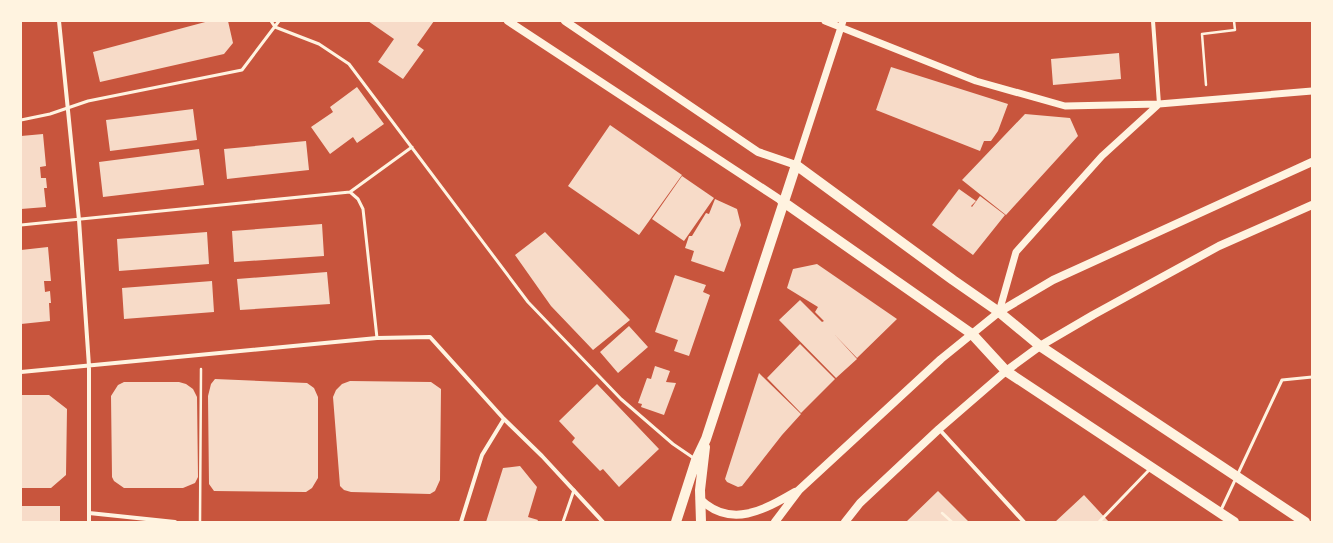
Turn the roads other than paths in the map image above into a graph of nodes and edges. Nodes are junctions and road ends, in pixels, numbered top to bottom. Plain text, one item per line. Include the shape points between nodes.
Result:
1 (59, 21) edge
2 (271, 21) edge
3 (279, 21) edge
4 (508, 21) edge
5 (565, 21) edge
6 (825, 21) edge
7 (843, 21) edge
8 (1153, 21) edge
9 (275, 27) junction
10 (841, 29) junction
11 (1312, 91) edge
12 (1159, 104) junction
13 (69, 107) junction
14 (21, 120) edge
15 (412, 147) junction
16 (1312, 162) edge
17 (796, 164) junction
18 (350, 192) junction
19 (782, 201) junction
20 (1312, 205) edge
21 (79, 220) junction
22 (21, 225) edge
23 (1000, 312) junction
24 (972, 334) junction
25 (377, 338) junction
26 (1040, 346) junction
27 (89, 366) junction
28 (1006, 371) junction
29 (21, 372) edge
30 (1312, 377) edge
31 (504, 419) junction
32 (939, 429) junction
33 (706, 439) junction
34 (696, 460) junction
35 (1152, 468) junction
36 (1237, 477) junction
37 (574, 490) junction
38 (799, 490) junction
39 (700, 499) junction
40 (89, 513) junction
41 (1227, 519) edge
42 (89, 522) edge
43 (175, 522) edge
44 (461, 522) edge
45 (563, 522) edge
46 (603, 522) edge
47 (676, 522) edge
48 (701, 522) edge
49 (774, 522) edge
50 (845, 522) edge
51 (1024, 522) edge
52 (1099, 522) edge
53 (1305, 522) edge

1 - 13 street
2 - 9 lane
3 - 9 lane
4 - 19 main road
5 - 17 main road via 758,152
6 - 10 street
7 - 10 street
8 - 12 street
9 - 13 lane via 242,70
9 - 15 lane via 319,44 349,64
10 - 12 street via 976,81 1065,106
10 - 17 street
11 - 12 street
12 - 23 street via 1102,156 1016,252
13 - 14 lane
13 - 21 street
15 - 18 lane
15 - 34 lane via 437,184 528,302 622,399 673,444
16 - 23 main road via 1053,280
17 - 19 main road
17 - 23 main road
18 - 21 lane
18 - 25 lane via 358,199 363,209
19 - 24 main road
19 - 33 main road
20 - 26 main road via 1219,246
21 - 22 lane
21 - 27 street
23 - 24 main road
23 - 26 main road
24 - 28 main road
24 - 38 main road via 910,386
25 - 27 street
25 - 31 street via 430,337
26 - 28 main road
26 - 36 main road
27 - 29 street
27 - 40 street
28 - 32 main road
28 - 35 main road
30 - 36 lane via 1282,380
31 - 37 street
31 - 44 street via 482,455
32 - 50 main road via 860,503
32 - 51 street
33 - 34 main road
33 - 39 main road
34 - 47 main road
35 - 41 main road
35 - 52 lane
36 - 41 lane
36 - 53 main road
37 - 45 lane
37 - 46 street
38 - 39 main road via 767,508 748,514 719,512 710,509
38 - 49 main road
39 - 48 main road
40 - 42 street
40 - 43 street

